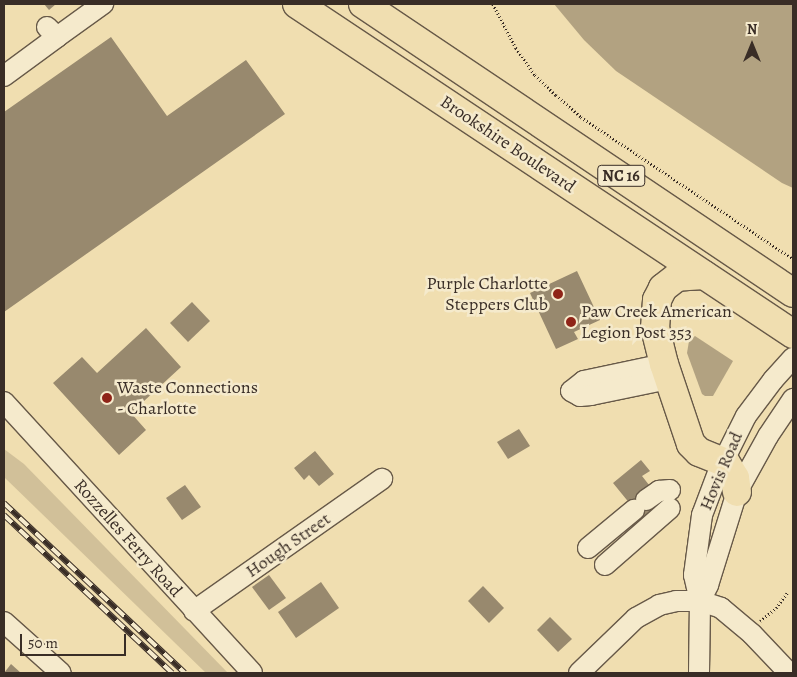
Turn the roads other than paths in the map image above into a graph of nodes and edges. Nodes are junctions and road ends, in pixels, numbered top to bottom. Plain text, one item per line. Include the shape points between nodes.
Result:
1 (103, 4) edge
2 (297, 4) edge
3 (363, 4) edge
4 (4, 76) edge
5 (704, 275) junction
6 (793, 293) edge
7 (793, 334) edge
8 (793, 358) edge
9 (793, 400) edge
10 (4, 402) edge
11 (723, 461) junction
12 (382, 479) dead end
13 (737, 492) junction
14 (653, 506) joint
15 (700, 602) junction
16 (194, 611) junction
17 (4, 622) edge
18 (61, 673) edge
19 (252, 673) edge
20 (579, 673) edge
21 (699, 673) edge
22 (789, 673) edge

1 - 4 street via 52,32
2 - 5 highway, Brookshire Boulevard / NC 16
3 - 6 highway, Brookshire Boulevard / NC 16
5 - 7 highway, Brookshire Boulevard / NC 16
5 - 11 highway via 677,277 668,284 660,294 654,318 666,372 691,444 700,452
8 - 11 street, Hovis Road via 746,416
9 - 13 street, Hovis Road via 763,444
10 - 16 street, Rozzelles Ferry Road
11 - 13 highway via 732,470
11 - 15 street, Hovis Road via 708,497 698,534 694,575
12 - 16 street, Hough Street
13 - 15 street, Hovis Road
14 - 14 street via 596,556
15 - 20 street via 674,601 643,613
15 - 21 street, Hovis Road
15 - 22 street via 713,604 731,616
16 - 19 street, Rozzelles Ferry Road
17 - 18 street

